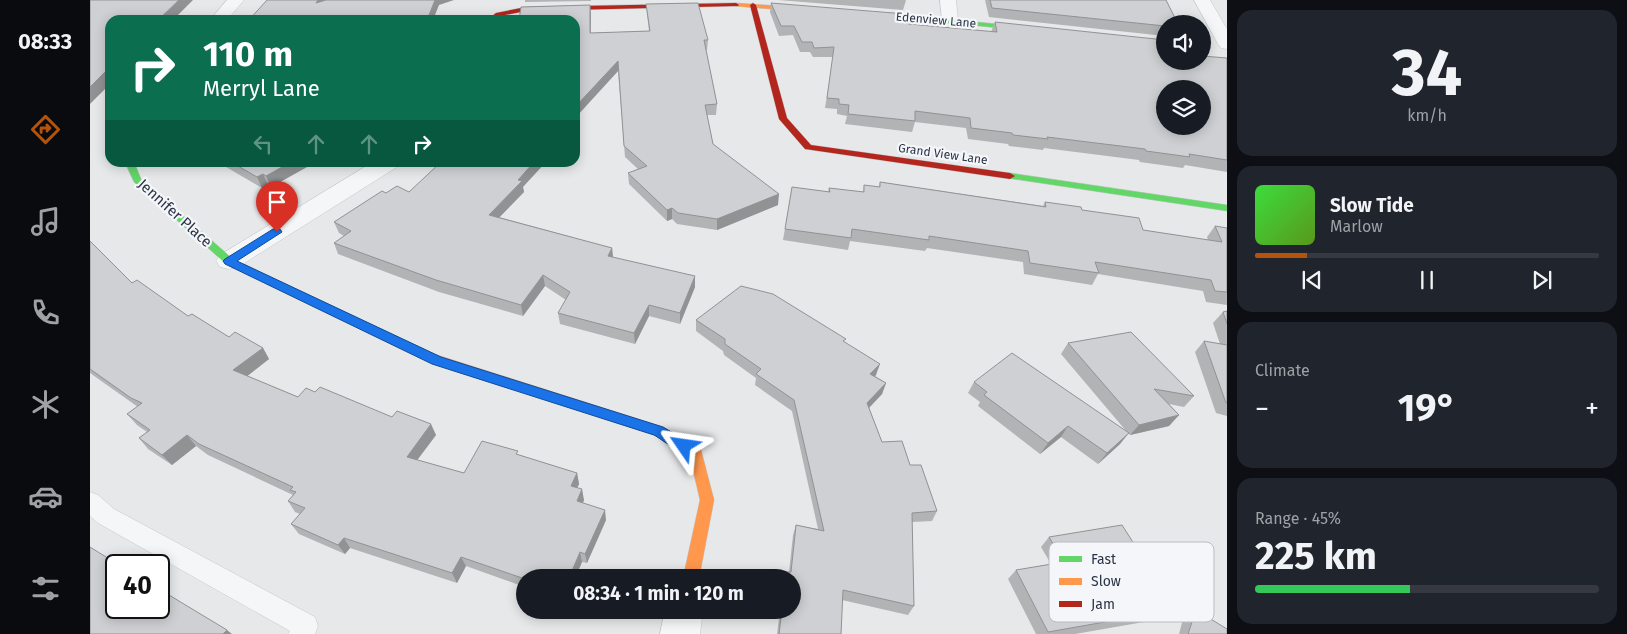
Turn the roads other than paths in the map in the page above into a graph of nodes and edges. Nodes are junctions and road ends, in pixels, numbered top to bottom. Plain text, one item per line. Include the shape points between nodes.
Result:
1 (236, 0) edge
2 (948, 0) edge
3 (1202, 0) edge
4 (753, 6) junction
5 (822, 11) edge
6 (861, 14) edge
7 (222, 15) edge
8 (502, 15) edge
9 (950, 20) junction
10 (1038, 30) edge
11 (1222, 47) edge
12 (131, 167) edge
13 (380, 167) edge
14 (1227, 208) edge
15 (229, 261) junction
16 (90, 502) edge
17 (693, 569) edge
18 (682, 619) edge
19 (301, 634) edge
20 (680, 634) edge

1 - 7 street
2 - 9 street
3 - 11 street
4 - 5 street
4 - 8 street via 526,9
4 - 14 street, Grand View Lane via 783,119 808,147
6 - 9 street, Edenview Lane
9 - 10 street, Edenview Lane
12 - 15 street, Jennifer Place via 137,180
13 - 15 street
15 - 17 street, Jennifer Place via 437,360 658,430 696,454 706,500
16 - 19 lane via 106,516 306,626
18 - 20 street

